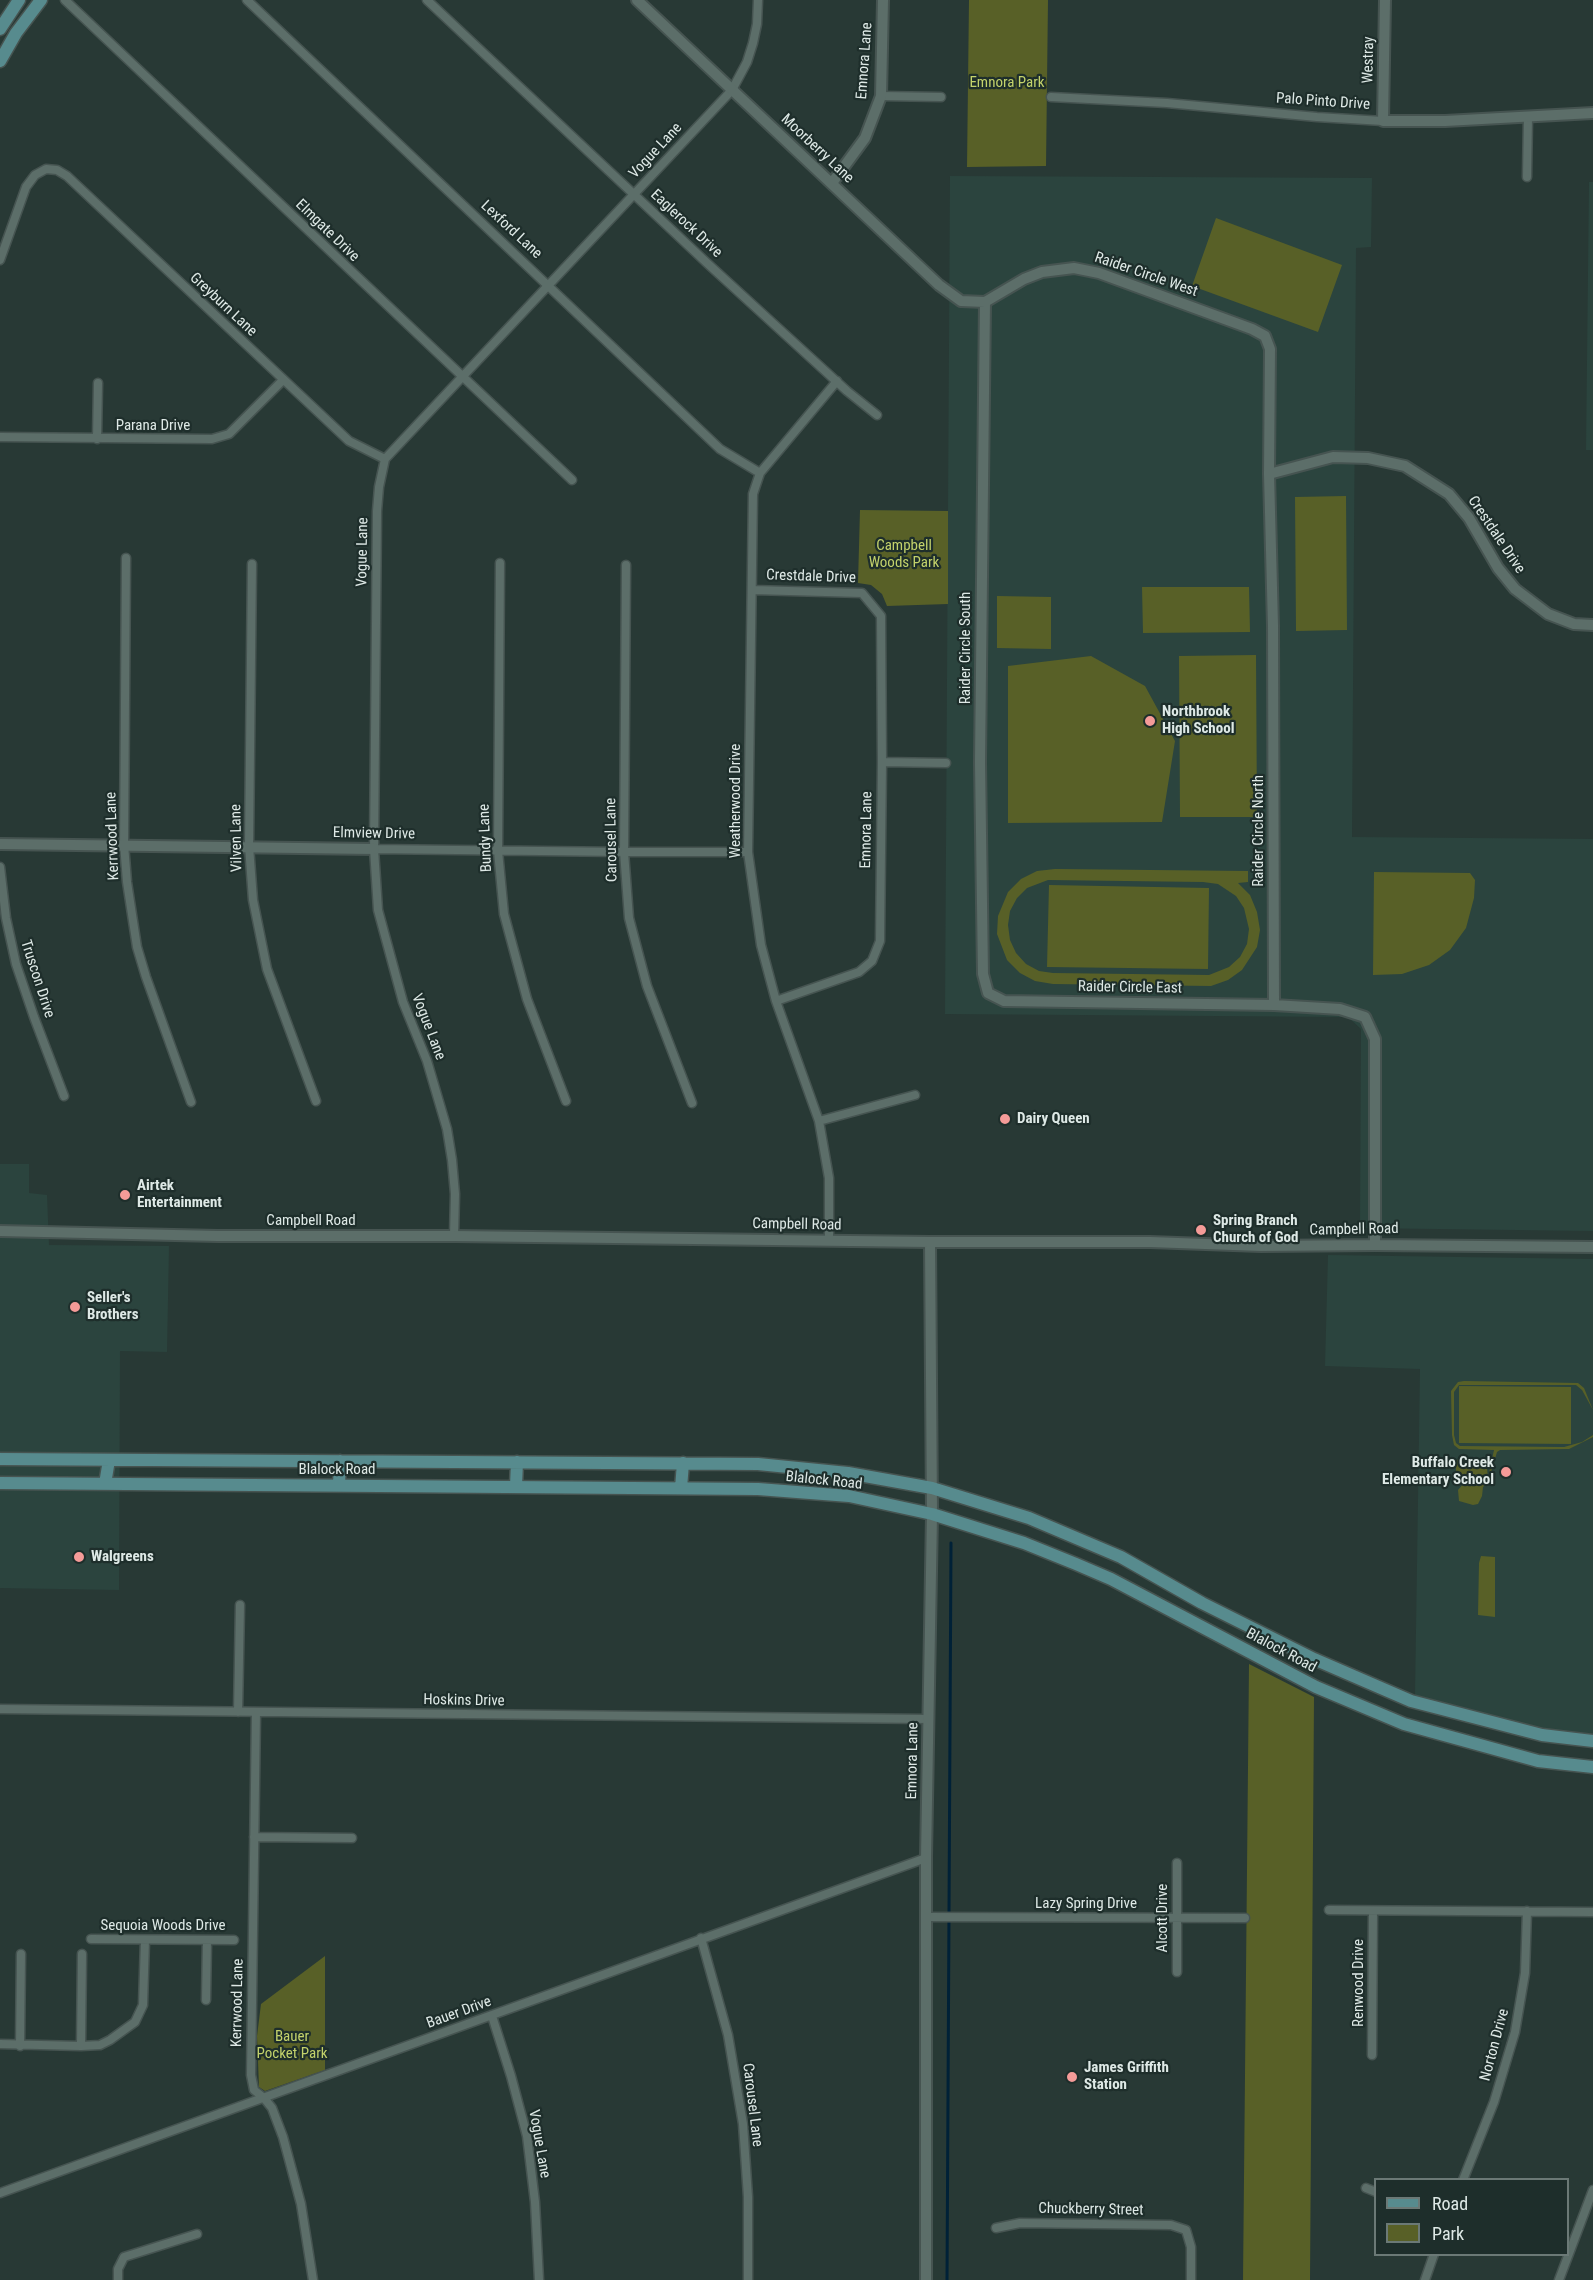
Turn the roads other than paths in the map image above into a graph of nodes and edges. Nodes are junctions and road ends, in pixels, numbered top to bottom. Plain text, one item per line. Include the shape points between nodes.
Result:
1 (19, 0) edge
2 (41, 0) edge
3 (65, 0) edge
4 (247, 0) edge
5 (427, 0) edge
6 (637, 0) edge
7 (758, 0) edge
8 (884, 0) edge
9 (1385, 0) edge
10 (0, 29) edge
11 (0, 61) edge
12 (732, 90) junction
13 (881, 96) junction
14 (941, 97) dead end
15 (1051, 97) dead end
16 (1593, 112) edge
17 (1528, 117) junction
18 (1383, 121) junction
19 (1527, 177) dead end
20 (832, 183) junction
21 (634, 194) junction
22 (0, 260) edge
23 (550, 285) junction
24 (985, 302) junction
25 (1265, 336) joint
26 (462, 377) junction
27 (283, 380) junction
28 (837, 381) junction
29 (98, 383) dead end
30 (877, 415) dead end
31 (0, 436) edge
32 (97, 439) junction
33 (385, 459) junction
34 (760, 473) junction
35 (1269, 474) junction
36 (572, 480) dead end
37 (126, 558) dead end
38 (500, 563) dead end
39 (252, 564) dead end
40 (626, 565) dead end
41 (753, 590) junction
42 (866, 598) joint
43 (1593, 625) edge
44 (882, 762) junction
45 (946, 763) dead end
46 (0, 844) edge
47 (124, 844) junction
48 (249, 846) junction
49 (374, 849) junction
50 (498, 851) junction
51 (624, 852) junction
52 (748, 852) junction
53 (0, 867) edge
54 (988, 993) joint
55 (776, 1001) junction
56 (1274, 1005) junction
57 (915, 1095) dead end
58 (64, 1096) dead end
59 (316, 1101) dead end
60 (566, 1101) dead end
61 (191, 1102) dead end
62 (692, 1103) dead end
63 (819, 1120) junction
64 (0, 1231) edge
65 (454, 1236) junction
66 (829, 1240) junction
67 (930, 1242) junction
68 (1376, 1245) junction
69 (1593, 1247) edge
70 (0, 1459) edge
71 (109, 1460) junction
72 (340, 1461) junction
73 (517, 1462) junction
74 (683, 1463) junction
75 (0, 1484) edge
76 (105, 1484) junction
77 (339, 1485) junction
78 (516, 1486) junction
79 (681, 1488) junction
80 (932, 1488) junction
81 (932, 1514) junction
82 (240, 1605) dead end
83 (0, 1709) edge
84 (238, 1712) junction
85 (256, 1712) junction
86 (928, 1719) junction
87 (1593, 1741) edge
88 (1593, 1767) edge
89 (254, 1837) junction
90 (352, 1838) dead end
91 (926, 1858) junction
92 (1177, 1863) dead end
93 (1329, 1910) dead end
94 (1373, 1911) junction
95 (1527, 1911) junction
96 (1593, 1912) edge
97 (930, 1917) junction
98 (1178, 1918) junction
99 (1245, 1918) dead end
100 (701, 1938) junction
101 (91, 1939) dead end
102 (145, 1940) junction
103 (207, 1940) junction
104 (234, 1940) dead end
105 (21, 1954) dead end
106 (82, 1954) dead end
107 (1177, 1972) dead end
108 (206, 2000) dead end
109 (492, 2016) junction
110 (0, 2044) edge
111 (20, 2046) junction
112 (81, 2046) junction
113 (1372, 2055) dead end
114 (264, 2098) junction
115 (1464, 2178) edge
116 (1366, 2188) dead end
117 (1593, 2190) edge
118 (1374, 2191) edge
119 (0, 2193) edge
120 (996, 2228) dead end
121 (197, 2234) dead end
122 (1569, 2254) edge
123 (1433, 2256) edge
124 (1568, 2256) edge
125 (118, 2280) edge
126 (312, 2280) edge
127 (539, 2280) edge
128 (748, 2280) edge
129 (926, 2280) edge
130 (1191, 2280) edge
131 (1425, 2280) edge
132 (1559, 2280) edge

1 - 10 main road
2 - 11 main road
3 - 26 street, Elmgate Drive
4 - 23 street, Lexford Lane
5 - 21 street, Eaglerock Drive
6 - 12 street, Moorberry Lane
7 - 12 street, Vogue Lane via 753,43
8 - 13 street, Emnora Lane
9 - 18 street, Westray
12 - 20 street, Moorberry Lane
12 - 21 street, Vogue Lane
13 - 14 street
13 - 20 street, Emnora Lane via 865,138
15 - 18 street, Palo Pinto Drive
16 - 17 street, Palo Pinto Drive
17 - 18 street, Palo Pinto Drive
17 - 19 street
20 - 24 street, Moorberry Lane via 954,298
21 - 23 street, Vogue Lane
21 - 28 street, Eaglerock Drive
22 - 27 street, Greyburn Lane via 26,187 35,175 46,169 57,170
23 - 26 street, Vogue Lane
23 - 34 street, Lexford Lane via 720,449
24 - 25 street, Raider Circle West via 1042,272 1074,268 1099,273
24 - 54 street, Raider Circle South via 981,774 983,974
25 - 35 street, Raider Circle North via 1270,349
26 - 33 street, Vogue Lane
26 - 36 street, Elmgate Drive
27 - 32 street, Parana Drive via 229,434 212,439
27 - 33 street, Greyburn Lane via 349,441
28 - 30 street, Eaglerock Drive
28 - 34 street, Weatherwood Drive
29 - 32 street
31 - 32 street, Parana Drive
33 - 49 street, Vogue Lane via 377,511
34 - 41 street, Weatherwood Drive via 753,495
35 - 43 street, Crestdale Drive via 1333,457 1368,458 1405,466 1449,494 1515,589 1548,614 1574,624
35 - 56 street, Raider Circle North via 1274,626
37 - 47 street, Kerrwood Lane
38 - 50 street, Bundy Lane
39 - 48 street, Vilven Lane
40 - 51 street, Carousel Lane
41 - 42 street, Crestdale Drive via 862,593
41 - 52 street, Weatherwood Drive
42 - 44 street, Emnora Lane via 881,616
44 - 45 street
44 - 55 street, Emnora Lane via 880,941 872,961 860,972
46 - 47 street, Elmview Drive
47 - 48 street, Elmview Drive
47 - 61 street, Kerrwood Lane via 137,946
48 - 49 street, Elmview Drive
48 - 59 street, Vilven Lane via 253,900 267,969
49 - 50 street, Elmview Drive
49 - 65 street, Vogue Lane via 378,910 391,964 447,1129 455,1194
50 - 51 street, Elmview Drive
50 - 60 street, Bundy Lane via 504,914 527,999
51 - 52 street, Elmview Drive
51 - 62 street, Carousel Lane via 629,918 647,986
52 - 55 street, Weatherwood Drive via 761,945
53 - 58 street, Truscon Drive via 16,964
54 - 56 street, Raider Circle East via 1004,1001
55 - 63 street, Weatherwood Drive
56 - 68 street via 1348,1011 1365,1017 1375,1039
57 - 63 street
63 - 66 street, Weatherwood Drive via 829,1178
64 - 65 street, Campbell Road
65 - 66 street, Campbell Road
66 - 67 street, Campbell Road
67 - 68 street, Campbell Road
67 - 80 street, Emnora Lane
68 - 69 street, Campbell Road
70 - 71 main road, Blalock Road
71 - 72 main road, Blalock Road
71 - 76 main road
72 - 73 main road, Blalock Road
72 - 77 main road
73 - 74 main road, Blalock Road
73 - 78 main road
74 - 79 main road
74 - 80 main road, Blalock Road via 758,1464 848,1473
75 - 76 main road, Blalock Road
76 - 77 main road, Blalock Road
77 - 78 main road, Blalock Road
78 - 79 main road, Blalock Road
79 - 81 main road, Blalock Road via 849,1496
80 - 81 street, Emnora Lane
80 - 87 main road, Blalock Road via 1029,1518 1121,1557 1314,1659 1412,1701 1542,1735
81 - 86 street, Emnora Lane
81 - 88 main road, Blalock Road via 1024,1543 1111,1579 1317,1687 1404,1724 1538,1761
82 - 84 street
83 - 84 street, Hoskins Drive
84 - 85 street, Hoskins Drive
85 - 86 street, Hoskins Drive
85 - 89 street, Kerrwood Lane
86 - 91 street, Emnora Lane
89 - 90 street
89 - 114 street, Kerrwood Lane via 251,2075 254,2090
91 - 97 street, Emnora Lane
91 - 100 street, Bauer Drive
92 - 98 street, Alcott Drive
93 - 94 street
94 - 95 street
94 - 113 street, Renwood Drive
95 - 96 street
95 - 115 street, Norton Drive via 1525,1973 1515,2032 1494,2102
97 - 98 street, Lazy Spring Drive
97 - 129 street, Emnora Lane
98 - 99 street, Lazy Spring Drive
98 - 107 street, Alcott Drive
100 - 109 street, Bauer Drive
100 - 128 street, Carousel Lane via 728,2035 743,2124
101 - 102 street, Sequoia Woods Drive
102 - 103 street, Sequoia Woods Drive
102 - 112 street via 143,2005 135,2022 100,2045
103 - 104 street, Sequoia Woods Drive
103 - 108 street
105 - 111 street
106 - 112 street
109 - 114 street, Bauer Drive
109 - 127 street, Vogue Lane via 527,2136
110 - 111 street
111 - 112 street
114 - 119 street, Bauer Drive
114 - 126 street, Kerrwood Lane via 283,2137 301,2204
116 - 118 street
117 - 122 street
120 - 130 street, Chuckberry Street via 1020,2223 1171,2225 1186,2230 1191,2247
121 - 125 street via 124,2257
123 - 131 street
124 - 132 street

